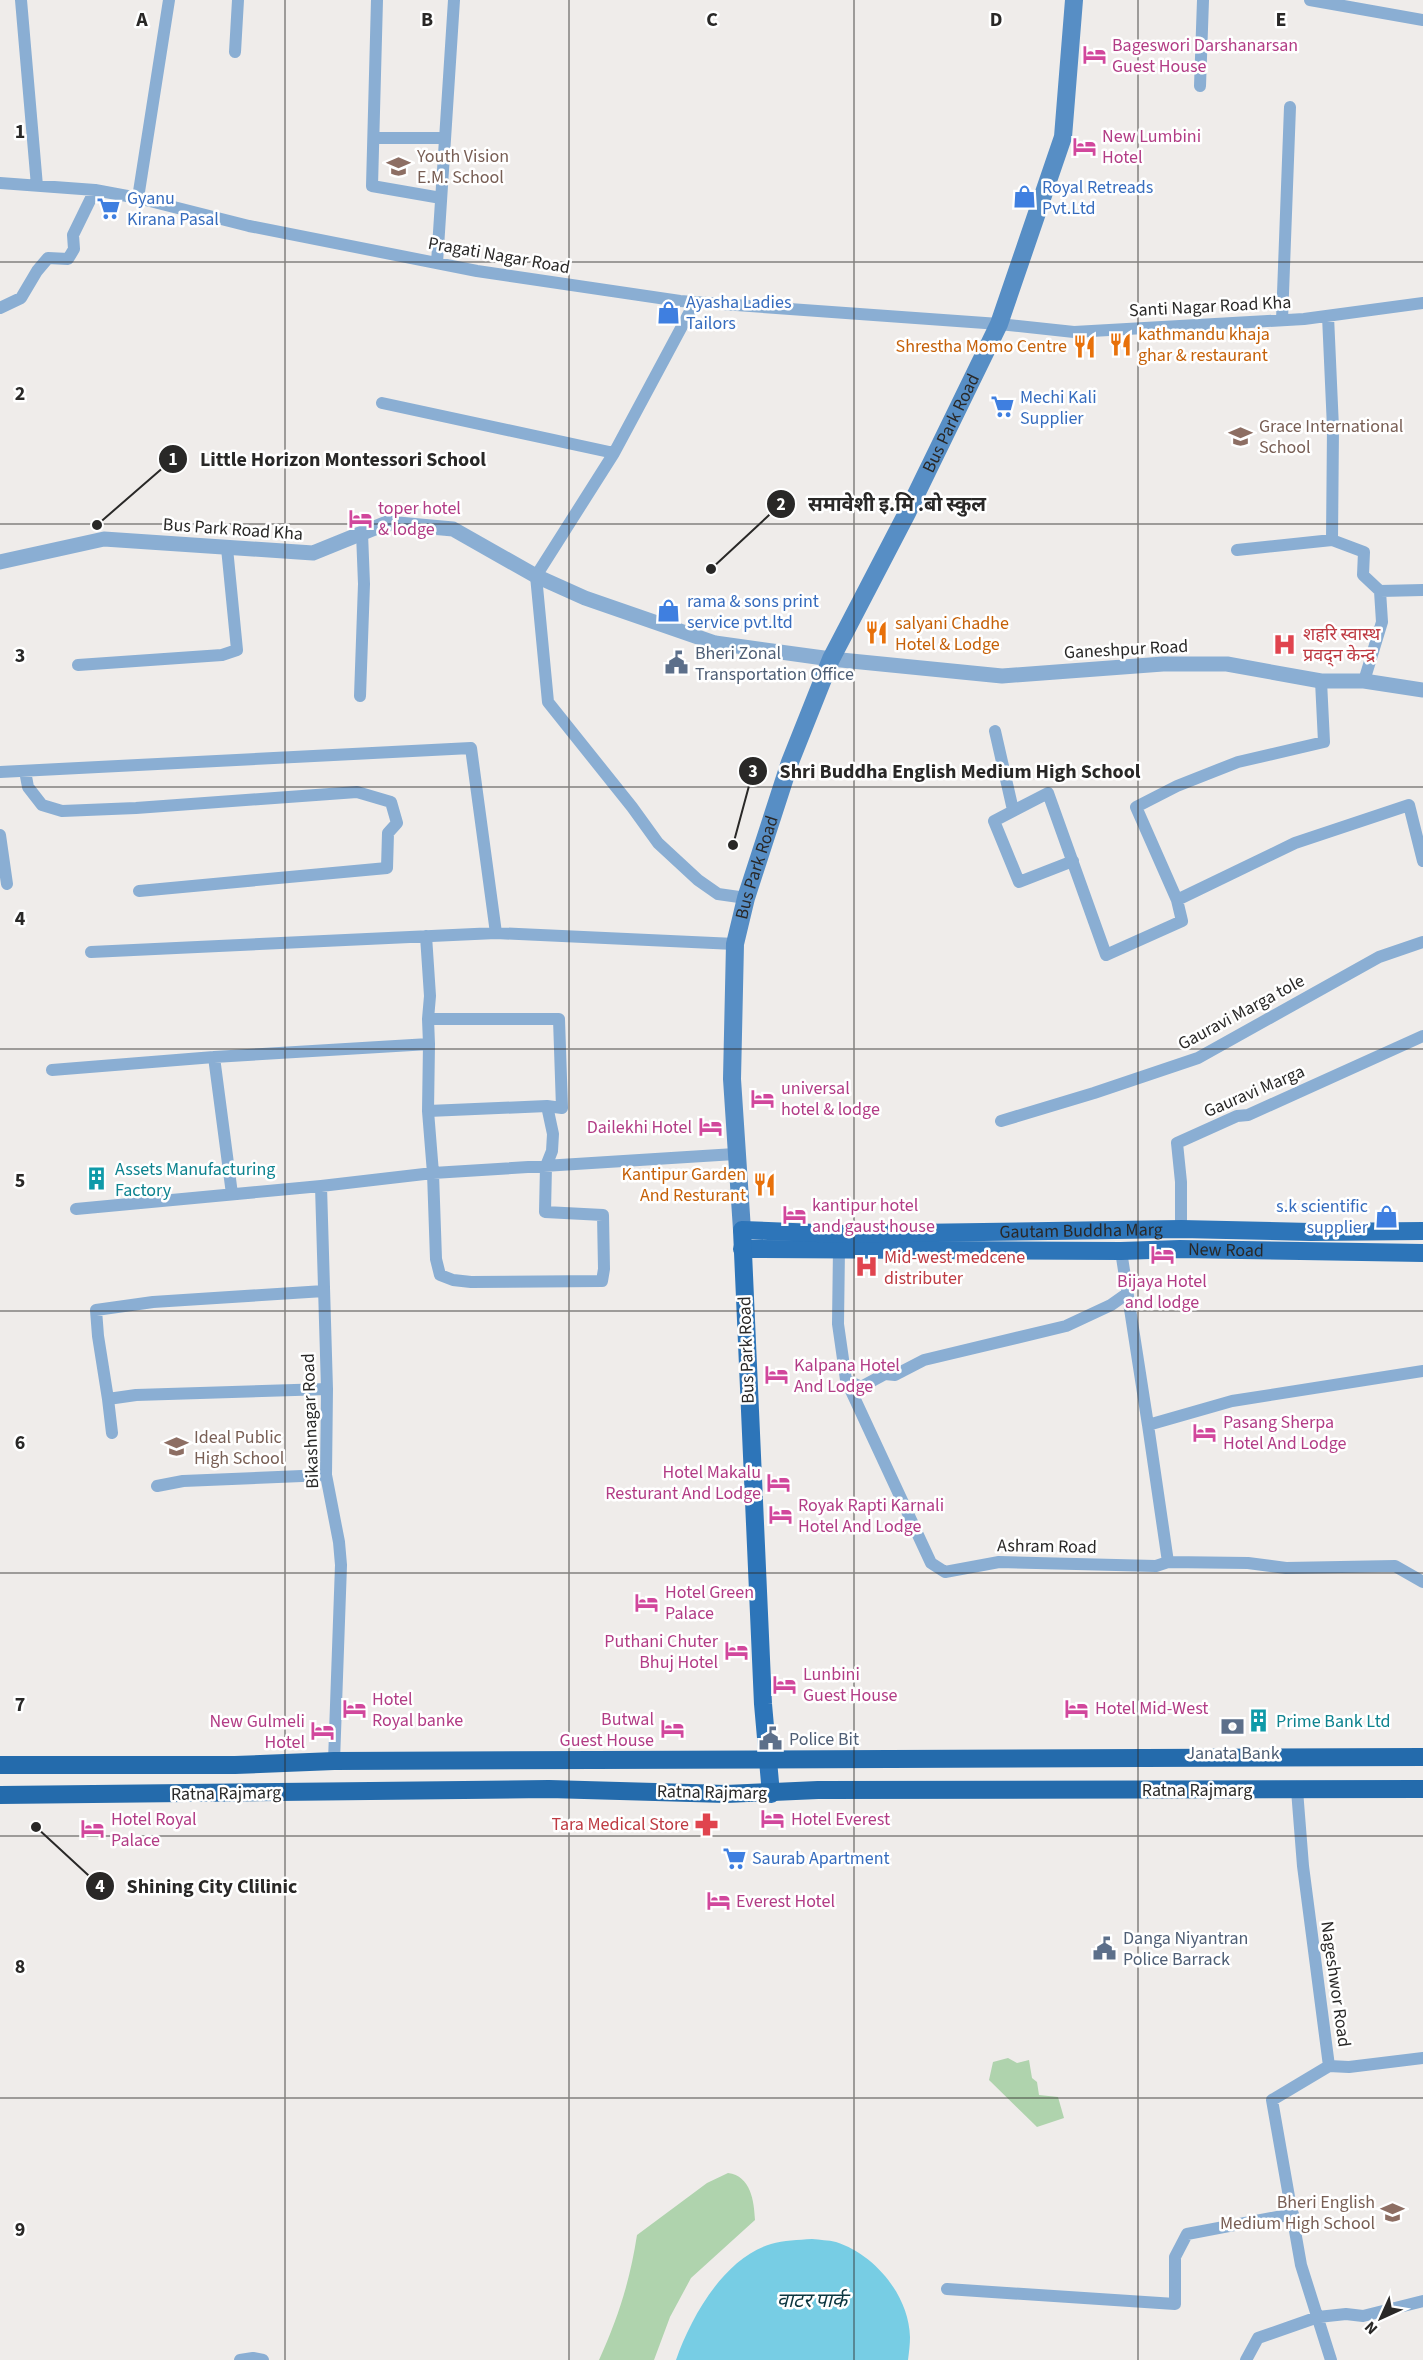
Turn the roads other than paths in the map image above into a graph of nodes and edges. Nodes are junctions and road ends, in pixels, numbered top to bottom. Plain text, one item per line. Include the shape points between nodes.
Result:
1 (21, 0) edge
2 (170, 0) edge
3 (238, 0) edge
4 (377, 0) edge
5 (454, 0) edge
6 (1074, 0) edge
7 (1203, 0) edge
8 (1310, 0) edge
9 (1423, 20) edge
10 (235, 52) dead end
11 (1200, 86) dead end
12 (1290, 106) dead end
13 (374, 138) junction
14 (446, 138) junction
15 (0, 183) edge
16 (37, 186) junction
17 (95, 190) junction
18 (138, 198) junction
19 (441, 198) junction
20 (437, 263) junction
21 (695, 302) junction
22 (1423, 303) edge
23 (0, 308) edge
24 (1328, 316) junction
25 (1282, 320) junction
26 (999, 324) junction
27 (382, 403) dead end
28 (614, 453) junction
29 (362, 533) junction
30 (1332, 540) junction
31 (227, 548) junction
32 (1237, 549) dead end
33 (0, 562) edge
34 (536, 576) junction
35 (1423, 590) edge
36 (1380, 591) junction
37 (831, 659) junction
38 (78, 665) dead end
39 (1321, 681) junction
40 (1364, 681) junction
41 (1423, 690) edge
42 (360, 696) dead end
43 (994, 732) dead end
44 (25, 771) junction
45 (0, 772) edge
46 (1014, 810) junction
47 (0, 835) edge
48 (1073, 861) junction
49 (1423, 861) edge
50 (7, 884) dead end
51 (139, 891) dead end
52 (746, 898) junction
53 (1177, 900) junction
54 (496, 933) junction
55 (426, 936) junction
56 (1423, 942) edge
57 (735, 944) junction
58 (92, 952) dead end
59 (428, 1019) junction
60 (1423, 1036) edge
61 (429, 1044) junction
62 (214, 1057) junction
63 (52, 1070) dead end
64 (547, 1106) junction
65 (428, 1111) junction
66 (1001, 1121) dead end
67 (735, 1154) junction
68 (546, 1166) junction
69 (433, 1173) junction
70 (321, 1186) junction
71 (232, 1194) junction
72 (76, 1209) dead end
73 (1181, 1229) junction
74 (741, 1230) junction
75 (1423, 1231) edge
76 (839, 1248) junction
77 (742, 1249) junction
78 (1121, 1251) junction
79 (1423, 1253) edge
80 (324, 1291) junction
81 (1128, 1293) junction
82 (1423, 1371) edge
83 (846, 1380) junction
84 (327, 1389) junction
85 (108, 1399) junction
86 (1148, 1425) junction
87 (112, 1433) dead end
88 (326, 1475) junction
89 (157, 1486) dead end
90 (1168, 1562) junction
91 (1423, 1582) edge
92 (1423, 1757) edge
93 (766, 1760) junction
94 (334, 1761) junction
95 (235, 1765) junction
96 (0, 1766) edge
97 (1423, 1789) edge
98 (1297, 1790) junction
99 (237, 1792) junction
100 (771, 1794) junction
101 (0, 1795) edge
102 (1423, 2058) edge
103 (1329, 2066) junction
104 (1293, 2214) junction
105 (946, 2289) dead end
106 (1423, 2301) edge
107 (1318, 2318) junction
108 (240, 2360) edge
109 (263, 2360) edge
110 (1246, 2360) edge
111 (1331, 2360) edge

1 - 16 street
2 - 18 street
3 - 10 street
4 - 13 street
5 - 14 street
6 - 26 main road, Bus Park Road via 1063,137
7 - 11 street
8 - 9 street
12 - 25 street
13 - 14 street
13 - 19 street via 372,186
14 - 19 street
15 - 16 street, Pragati Nagar Road
16 - 17 street, Pragati Nagar Road
17 - 18 street, Pragati Nagar Road
17 - 23 street via 73,235 74,249 68,259 48,258 21,298
18 - 20 street, Pragati Nagar Road via 249,226
19 - 20 street
20 - 21 street, Pragati Nagar Road
21 - 26 street, Pragati Nagar Road
21 - 28 street
22 - 24 street, Santi Nagar Road Kha
24 - 25 street, Santi Nagar Road Kha
24 - 30 street
25 - 26 street, Santi Nagar Road Kha via 1074,332
26 - 37 main road, Bus Park Road
27 - 28 street
28 - 34 street
29 - 31 street, Bus Park Road Kha via 313,553
29 - 34 street, Bus Park Road Kha via 387,523 453,529
29 - 42 street
30 - 32 street
30 - 36 street via 1364,552 1363,575
31 - 33 street, Bus Park Road Kha via 104,539
31 - 38 street via 237,650 222,655
34 - 37 street, Bus Park Road Kha via 585,598 715,643
34 - 52 street via 548,702 658,843 718,894
35 - 36 street
36 - 40 street via 1382,622
37 - 39 street, Ganeshpur Road via 1002,676 1163,664 1227,664
37 - 52 main road, Bus Park Road via 790,762
39 - 40 street, Ganeshpur Road
39 - 53 street via 1324,742 1238,762 1136,807
40 - 41 street, Ganeshpur Road
43 - 46 street
44 - 45 street
44 - 51 street via 28,787 42,805 62,811 357,792 391,802 397,823 388,833 387,868
44 - 54 street via 471,748
46 - 48 street via 1048,793
46 - 48 street via 994,821 1019,882
47 - 50 street
48 - 53 street via 1106,955 1182,921
49 - 53 street via 1409,805 1295,843
52 - 57 main road, Bus Park Road
54 - 55 street
54 - 57 street
55 - 58 street
55 - 59 street
56 - 66 street, Gauravi Marga tole via 1379,957 1198,1058
57 - 67 main road, Bus Park Road
59 - 61 street
59 - 64 street via 559,1019 561,1108
60 - 73 street, Gauravi Marga via 1177,1143
61 - 62 street
61 - 65 street
62 - 63 street
62 - 71 street
64 - 65 street
64 - 68 street via 553,1134
65 - 69 street
67 - 68 street
67 - 74 main road, Bus Park Road
68 - 69 street
68 - 69 street via 545,1212 603,1215 602,1281 471,1282 440,1275
69 - 70 street
70 - 71 street
70 - 80 street, Bikashnagar Road
71 - 72 street
73 - 74 main road, Gautam Buddha Marg via 842,1234
73 - 75 main road, Gautam Buddha Marg
74 - 77 main road, Bus Park Road
76 - 77 main road, New Road
76 - 78 main road, New Road
76 - 83 street, Ashram Road via 838,1324
77 - 93 main road, Bus Park Road
78 - 79 main road, New Road
78 - 81 street
80 - 84 street, Bikashnagar Road
80 - 85 street via 153,1302 96,1310
81 - 83 street via 1066,1326 924,1360 861,1387
81 - 86 street
82 - 86 street via 1232,1401
83 - 90 street, Ashram Road via 931,1563 945,1572 999,1562 1156,1566
84 - 85 street
84 - 88 street, Bikashnagar Road
85 - 87 street
86 - 90 street
88 - 89 street via 183,1481
88 - 94 street, Bikashnagar Road via 341,1565
90 - 91 street, Ashram Road via 1248,1563 1286,1568 1395,1566
92 - 93 highway, Ratna Rajmarg
93 - 94 highway, Ratna Rajmarg
93 - 100 main road, Bus Park Road
94 - 95 highway, Ratna Rajmarg
95 - 96 highway, Ratna Rajmarg
95 - 99 highway
97 - 98 highway, Ratna Rajmarg
98 - 100 highway, Ratna Rajmarg via 818,1790
98 - 103 street, Nageshwor Road
99 - 100 highway, Ratna Rajmarg via 549,1789
99 - 101 highway, Ratna Rajmarg
102 - 103 street
103 - 104 street, Nageshwor Road via 1272,2100
104 - 105 street via 1187,2234 1175,2257 1176,2304
104 - 107 street, Nageshwor Road via 1301,2265
106 - 107 street via 1363,2316
107 - 110 street via 1258,2338
107 - 111 street, Nageshwor Road
108 - 109 street

